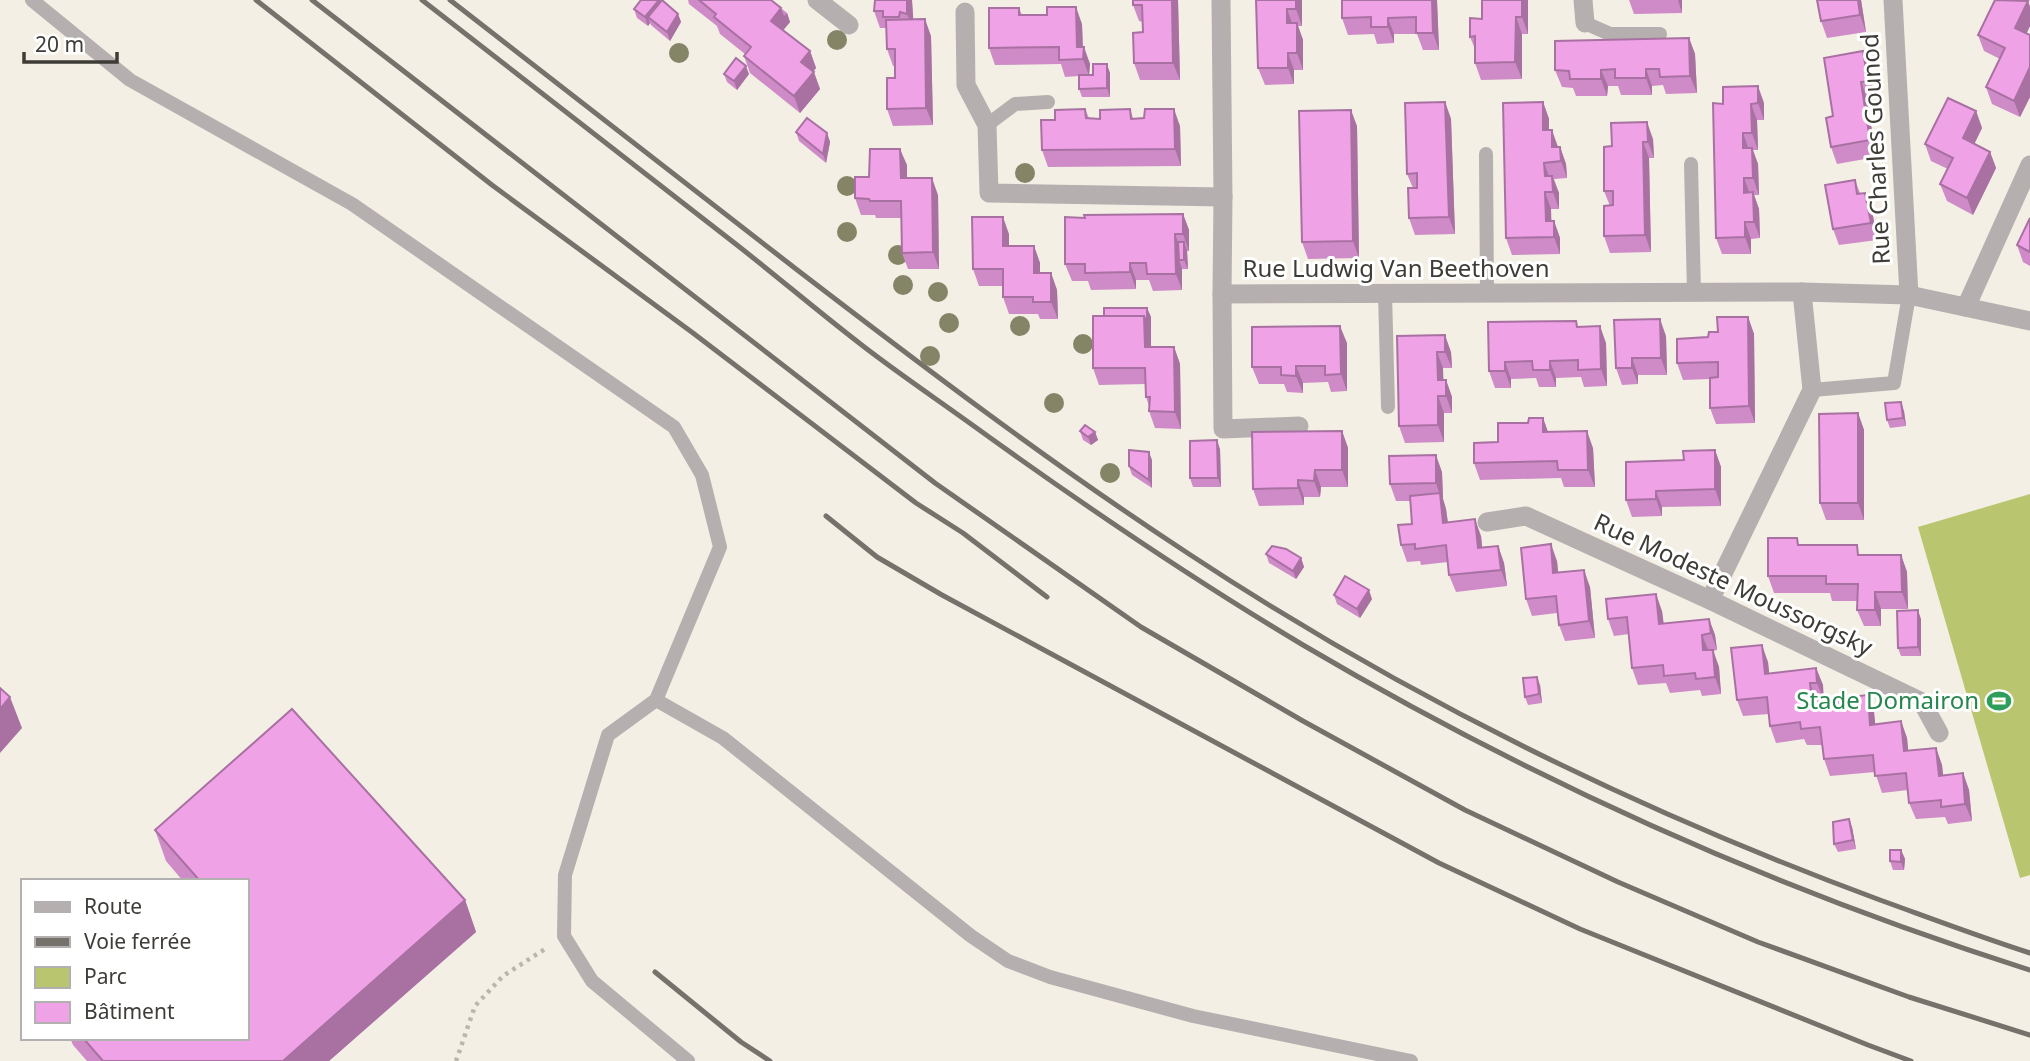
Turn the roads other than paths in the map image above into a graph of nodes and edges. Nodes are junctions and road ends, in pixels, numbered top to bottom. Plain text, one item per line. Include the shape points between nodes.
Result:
1 (32, 0) edge
2 (817, 0) edge
3 (1221, 0) edge
4 (1583, 0) edge
5 (1893, 0) edge
6 (965, 12) dead end
7 (1585, 23) joint
8 (849, 25) dead end
9 (1660, 34) dead end
10 (1048, 102) dead end
11 (987, 125) junction
12 (1486, 154) dead end
13 (1691, 164) dead end
14 (2030, 165) edge
15 (1223, 197) junction
16 (1694, 292) junction
17 (1802, 292) junction
18 (1385, 293) junction
19 (1487, 293) junction
20 (1222, 294) junction
21 (1909, 295) junction
22 (1966, 307) junction
23 (2030, 321) edge
24 (1812, 390) junction
25 (1388, 407) dead end
26 (1299, 426) dead end
27 (1487, 522) dead end
28 (1710, 600) junction
29 (656, 700) junction
30 (1939, 733) dead end
31 (688, 1061) edge
32 (1411, 1061) edge

1 - 29 lane via 130,80 352,204 674,427 702,475 720,547
2 - 8 street
3 - 15 street, Rue Ludwig Van Beethoven
4 - 7 street
5 - 21 street, Rue Charles Gounod
6 - 11 street via 966,85
7 - 9 lane via 1611,34
10 - 11 lane via 1015,104
11 - 15 street via 989,193
12 - 19 lane
13 - 16 lane
14 - 22 street
15 - 20 street, Rue Ludwig Van Beethoven
16 - 17 street, Rue Ludwig Van Beethoven
16 - 19 street, Rue Ludwig Van Beethoven
17 - 21 street, Rue Ludwig Van Beethoven
17 - 24 street
18 - 19 street, Rue Ludwig Van Beethoven
18 - 20 street, Rue Ludwig Van Beethoven
18 - 25 lane
20 - 26 street via 1223,429
21 - 22 street, Rue Ludwig Van Beethoven
21 - 24 lane via 1894,383
22 - 23 street, Rue Ludwig Van Beethoven
24 - 28 street
27 - 28 street, Rue Modeste Moussorgsky via 1526,516
28 - 30 street, Rue Modeste Moussorgsky via 1922,702
29 - 31 lane via 608,735 565,875 565,936 592,981
29 - 32 lane via 723,738 1008,961 1193,1016

